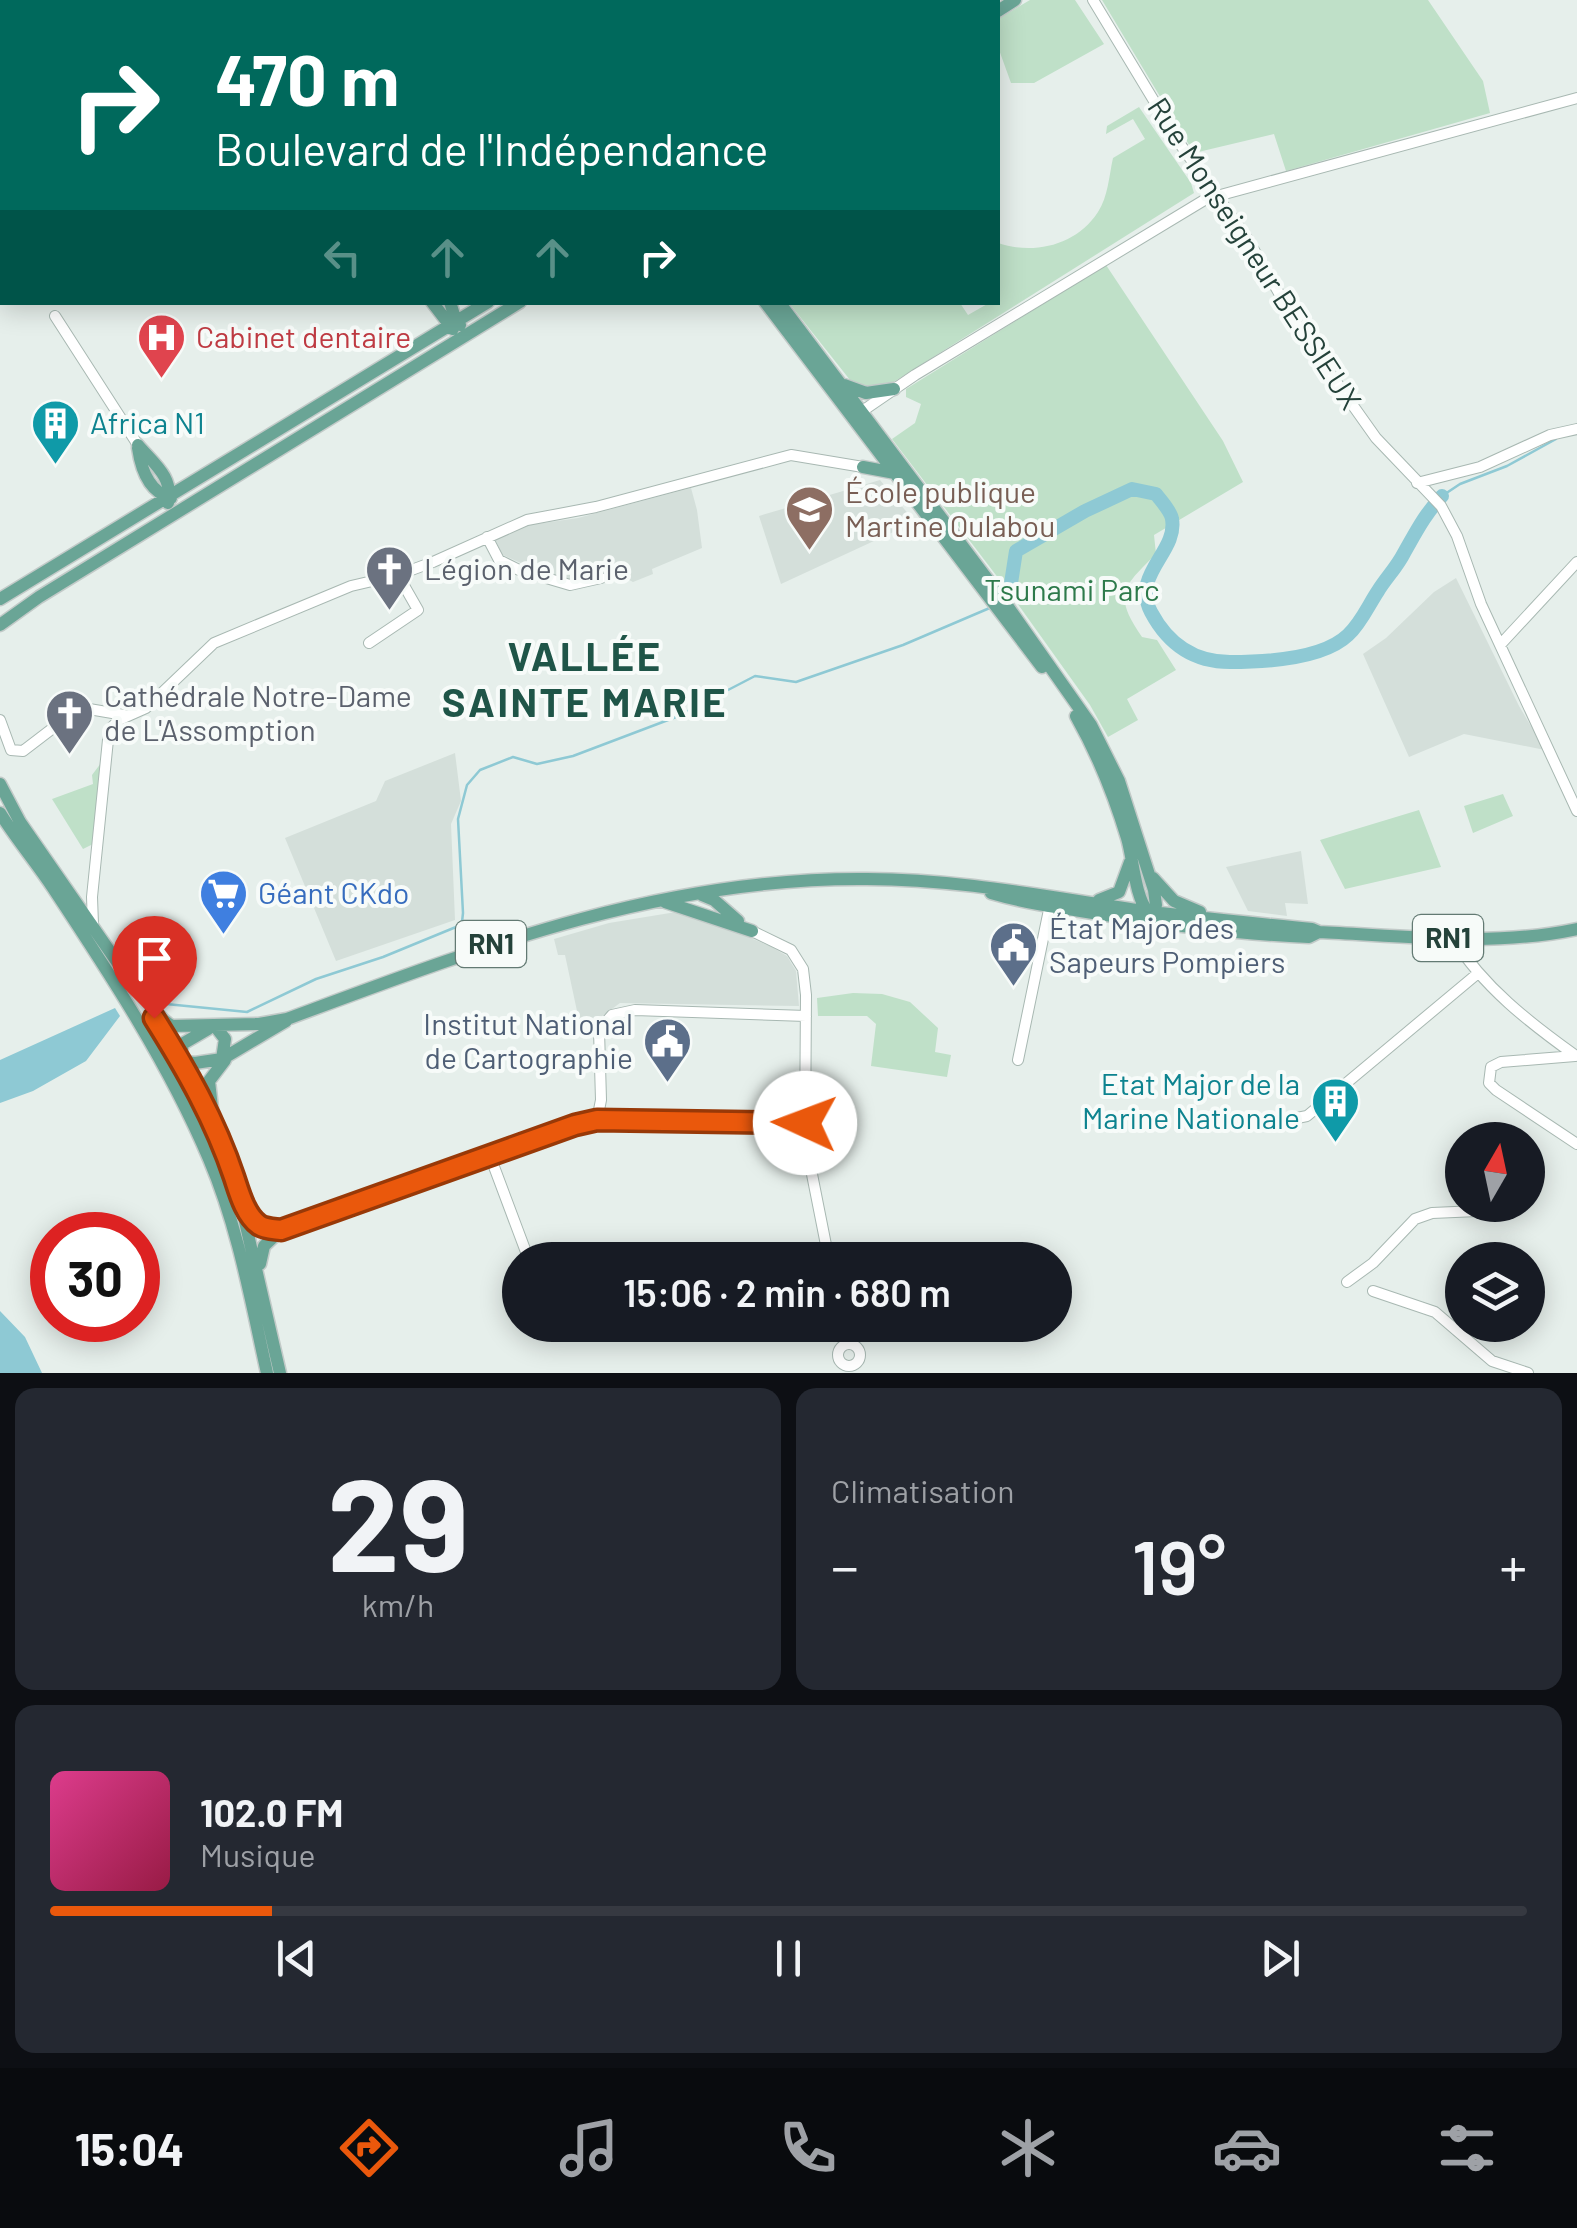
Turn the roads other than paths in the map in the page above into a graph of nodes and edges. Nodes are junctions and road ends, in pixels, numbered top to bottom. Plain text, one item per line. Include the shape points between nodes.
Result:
1 (1093, 0) edge
2 (1577, 98) edge
3 (1218, 196) junction
4 (432, 305) edge
5 (433, 305) edge
6 (451, 305) edge
7 (483, 305) edge
8 (504, 305) edge
9 (515, 305) edge
10 (767, 305) edge
11 (781, 305) edge
12 (55, 316) dead end
13 (454, 324) junction
14 (412, 348) junction
15 (835, 378) junction
16 (386, 384) junction
17 (894, 389) junction
18 (857, 415) junction
19 (1577, 429) edge
20 (138, 446) junction
21 (876, 448) junction
22 (270, 456) junction
23 (863, 468) junction
24 (160, 469) junction
25 (895, 473) junction
26 (208, 475) junction
27 (148, 479) junction
28 (1417, 483) junction
29 (170, 498) junction
30 (128, 522) junction
31 (487, 537) junction
32 (1577, 562) edge
33 (398, 575) junction
34 (601, 578) dead end
35 (58, 585) junction
36 (0, 599) edge
37 (999, 603) junction
38 (2, 619) edge
39 (369, 643) dead end
40 (1500, 644) junction
41 (135, 713) junction
42 (0, 720) edge
43 (0, 784) edge
44 (1577, 810) edge
45 (0, 813) edge
46 (1131, 854) junction
47 (1146, 868) junction
48 (93, 887) junction
49 (746, 888) junction
50 (706, 894) junction
51 (74, 898) junction
52 (658, 900) junction
53 (1082, 901) junction
54 (1054, 903) junction
55 (1150, 912) junction
56 (728, 919) junction
57 (1260, 925) junction
58 (85, 926) junction
59 (1577, 929) edge
60 (752, 931) joint
61 (1235, 932) junction
62 (1319, 932) junction
63 (1454, 938) junction
64 (1478, 974) junction
65 (139, 998) junction
66 (806, 1016) junction
67 (153, 1019) junction
68 (287, 1019) junction
69 (234, 1025) junction
70 (214, 1026) junction
71 (232, 1053) junction
72 (1576, 1056) edge
73 (178, 1059) junction
74 (1018, 1060) dead end
75 (1296, 1118) dead end
76 (597, 1120) junction
77 (805, 1123) junction
78 (218, 1136) junction
79 (1577, 1144) edge
80 (490, 1156) junction
81 (240, 1198) junction
82 (1445, 1213) edge
83 (281, 1230) junction
84 (234, 1232) junction
85 (523, 1242) edge
86 (824, 1242) edge
87 (260, 1279) junction
88 (1347, 1282) dead end
89 (1373, 1291) dead end
90 (847, 1342) edge
91 (848, 1369) edge
92 (267, 1373) edge
93 (280, 1373) edge
94 (1528, 1373) edge

1 - 3 street, Rue Monseigneur BESSIEUX
2 - 3 street
3 - 17 street
3 - 28 street, Rue Monseigneur BESSIEUX via 1320,360
4 - 14 main road via 428,331
5 - 13 main road
6 - 13 main road
7 - 13 main road
8 - 13 main road via 472,324
9 - 16 main road
10 - 18 main road
11 - 15 main road
12 - 20 street
13 - 14 main road
13 - 16 main road via 443,342
14 - 26 main road
15 - 17 main road via 866,394
15 - 18 main road
16 - 22 main road
17 - 18 street
18 - 21 main road
18 - 37 main road
19 - 28 street
20 - 24 main road
20 - 27 main road
21 - 23 main road via 876,460
21 - 25 main road
22 - 29 main road via 186,498
22 - 35 main road
23 - 25 main road
23 - 31 street via 791,455 527,520
24 - 26 main road via 183,480
24 - 29 main road
25 - 37 main road
26 - 29 main road
27 - 29 main road
27 - 30 main road via 142,506
28 - 40 street, Rue Monseigneur BESSIEUX via 1454,528
29 - 30 main road
29 - 35 main road via 158,516
30 - 36 main road
31 - 33 street
31 - 34 street via 499,560 519,570 570,585
32 - 40 street
33 - 39 street via 418,610
33 - 41 street via 351,586 214,643
35 - 38 main road
37 - 46 main road via 1086,732
37 - 47 main road via 1092,725 1128,805
40 - 44 street
41 - 42 street via 74,712 26,751 11,750
41 - 48 street via 109,730
43 - 51 main road
45 - 58 main road
46 - 53 main road via 1120,892
46 - 55 main road via 1140,900
47 - 55 main road via 1156,900
47 - 57 main road via 1185,908
48 - 51 street via 84,898
48 - 58 street
49 - 50 main road, RN1
49 - 54 main road, RN1 via 865,878 972,887
49 - 56 main road via 732,898
50 - 52 main road, RN1
50 - 56 main road via 706,907
51 - 58 main road
52 - 56 main road
52 - 68 main road, RN1 via 519,935
53 - 54 main road, RN1
53 - 55 main road, RN1
54 - 55 main road via 1142,917
54 - 61 main road, RN1
54 - 74 street
55 - 57 main road, RN1
55 - 61 main road via 1166,921
56 - 60 main road
57 - 62 main road, RN1
58 - 65 main road
58 - 65 main road
58 - 84 main road via 178,1091
59 - 63 main road, RN1
60 - 66 street via 796,954
61 - 62 main road, RN1
62 - 63 main road, RN1
63 - 64 street
64 - 72 street
64 - 75 street via 1307,1116
65 - 67 main road
66 - 76 street via 634,1010 612,1015 599,1030
66 - 77 street
67 - 70 main road via 176,1028
67 - 73 main road
68 - 69 main road, RN1
68 - 71 main road, RN1
69 - 70 main road, RN1
69 - 71 main road
70 - 71 main road
70 - 73 main road via 184,1043
71 - 73 main road, RN1
71 - 78 main road via 208,1084
72 - 79 street via 1501,1062 1488,1075 1496,1090
73 - 78 main road
73 - 84 main road via 226,1182
76 - 77 street
76 - 80 street
77 - 86 street
78 - 81 main road
80 - 83 street
80 - 85 street
81 - 83 main road via 258,1225
81 - 87 main road
82 - 88 street via 1424,1215
83 - 87 main road via 261,1252
84 - 92 main road
87 - 93 main road
89 - 94 street via 1435,1312 1492,1360
90 - 91 street via 838,1356

